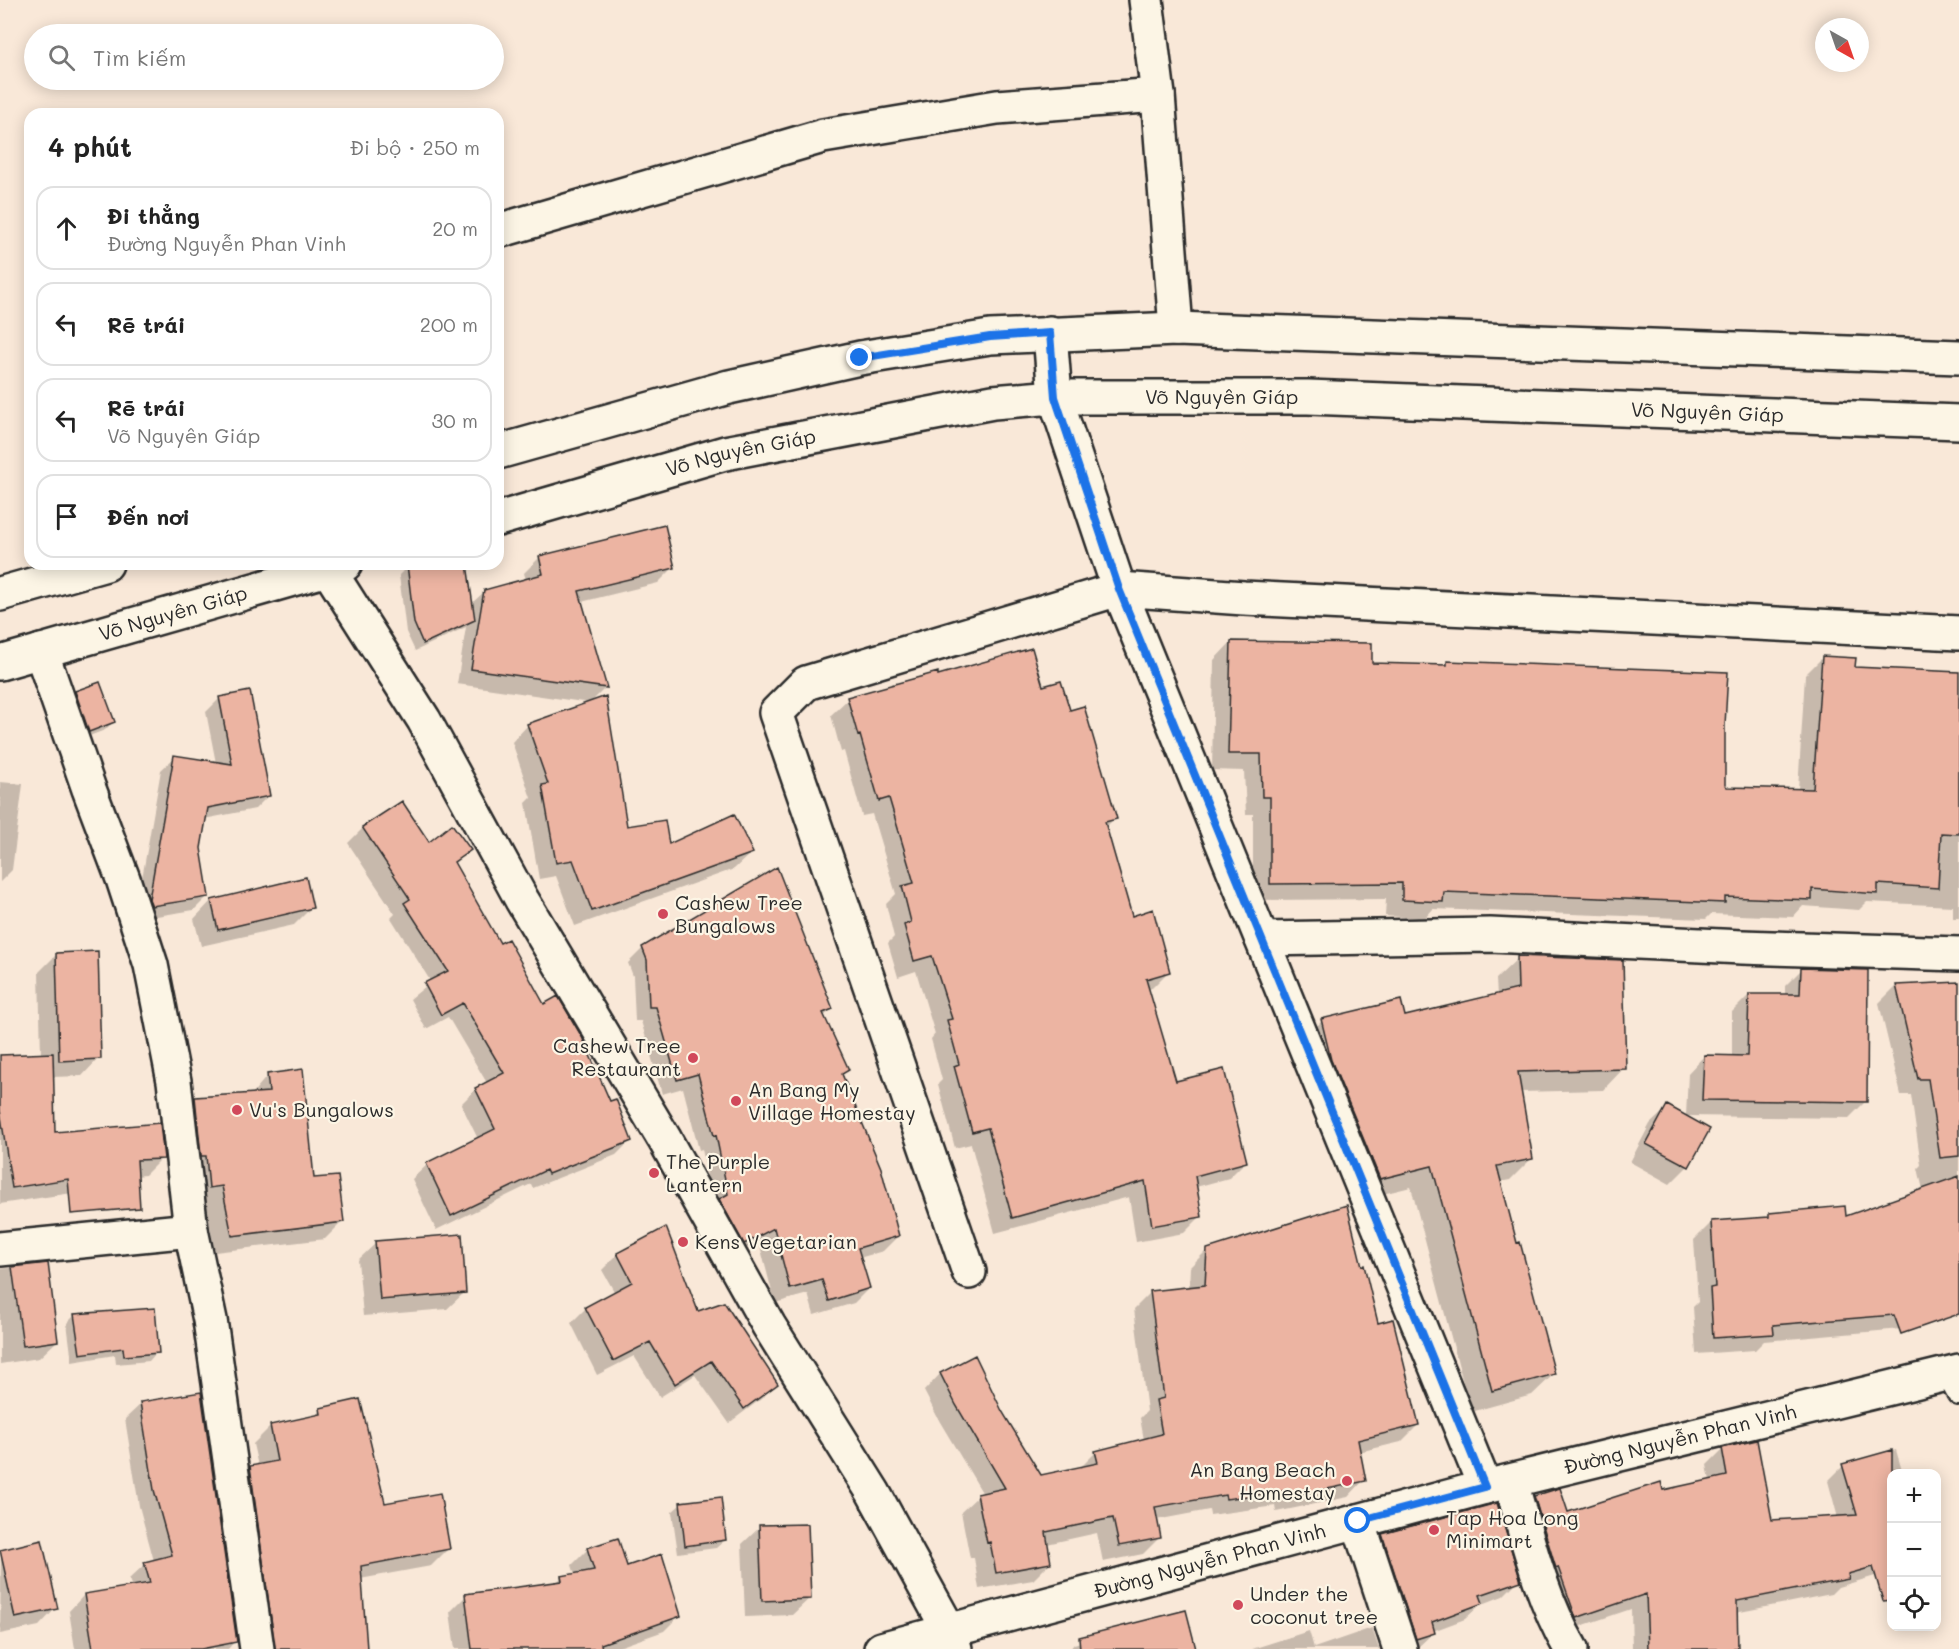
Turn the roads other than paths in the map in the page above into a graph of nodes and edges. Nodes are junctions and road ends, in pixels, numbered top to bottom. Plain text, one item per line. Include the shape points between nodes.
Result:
1 (1146, 0) edge
2 (1158, 95) junction
3 (504, 229) edge
4 (1176, 329) junction
5 (1050, 333) junction
6 (1959, 357) edge
7 (1055, 397) junction
8 (1959, 422) edge
9 (504, 451) edge
10 (504, 517) edge
11 (84, 570) edge
12 (322, 570) edge
13 (338, 570) edge
14 (1119, 589) junction
15 (0, 594) edge
16 (1959, 633) edge
17 (41, 651) junction
18 (0, 663) edge
19 (1262, 939) junction
20 (1959, 954) edge
21 (191, 1230) junction
22 (0, 1249) edge
23 (969, 1272) dead end
24 (1955, 1379) edge
25 (1498, 1484) junction
26 (1358, 1521) junction
27 (952, 1640) edge
28 (257, 1649) edge
29 (882, 1649) edge
30 (1400, 1649) edge
31 (1571, 1649) edge

1 - 2 street
2 - 3 street via 997,107 823,136
2 - 4 street
4 - 5 street
4 - 6 street
5 - 7 street
5 - 9 street via 990,337 860,358 729,387
7 - 8 street, Võ Nguyên Giáp via 1308,397
7 - 10 street, Võ Nguyên Giáp via 993,402 725,453
7 - 14 street
11 - 15 street
12 - 17 street, Võ Nguyên Giáp
13 - 27 street via 522,900 665,1140 768,1326 873,1492
14 - 16 street
14 - 19 street
14 - 23 street via 806,682 776,713
17 - 18 street, Võ Nguyên Giáp
17 - 21 street via 151,965 174,1081
19 - 20 street via 1490,935
19 - 25 street
21 - 22 street
21 - 28 street via 210,1320
24 - 25 street, Đường Nguyễn Phan Vinh
25 - 26 street, Đường Nguyễn Phan Vinh
25 - 31 street via 1533,1556 1556,1624
26 - 27 street, Đường Nguyễn Phan Vinh
26 - 30 street
27 - 29 street, Đường Nguyễn Phan Vinh

